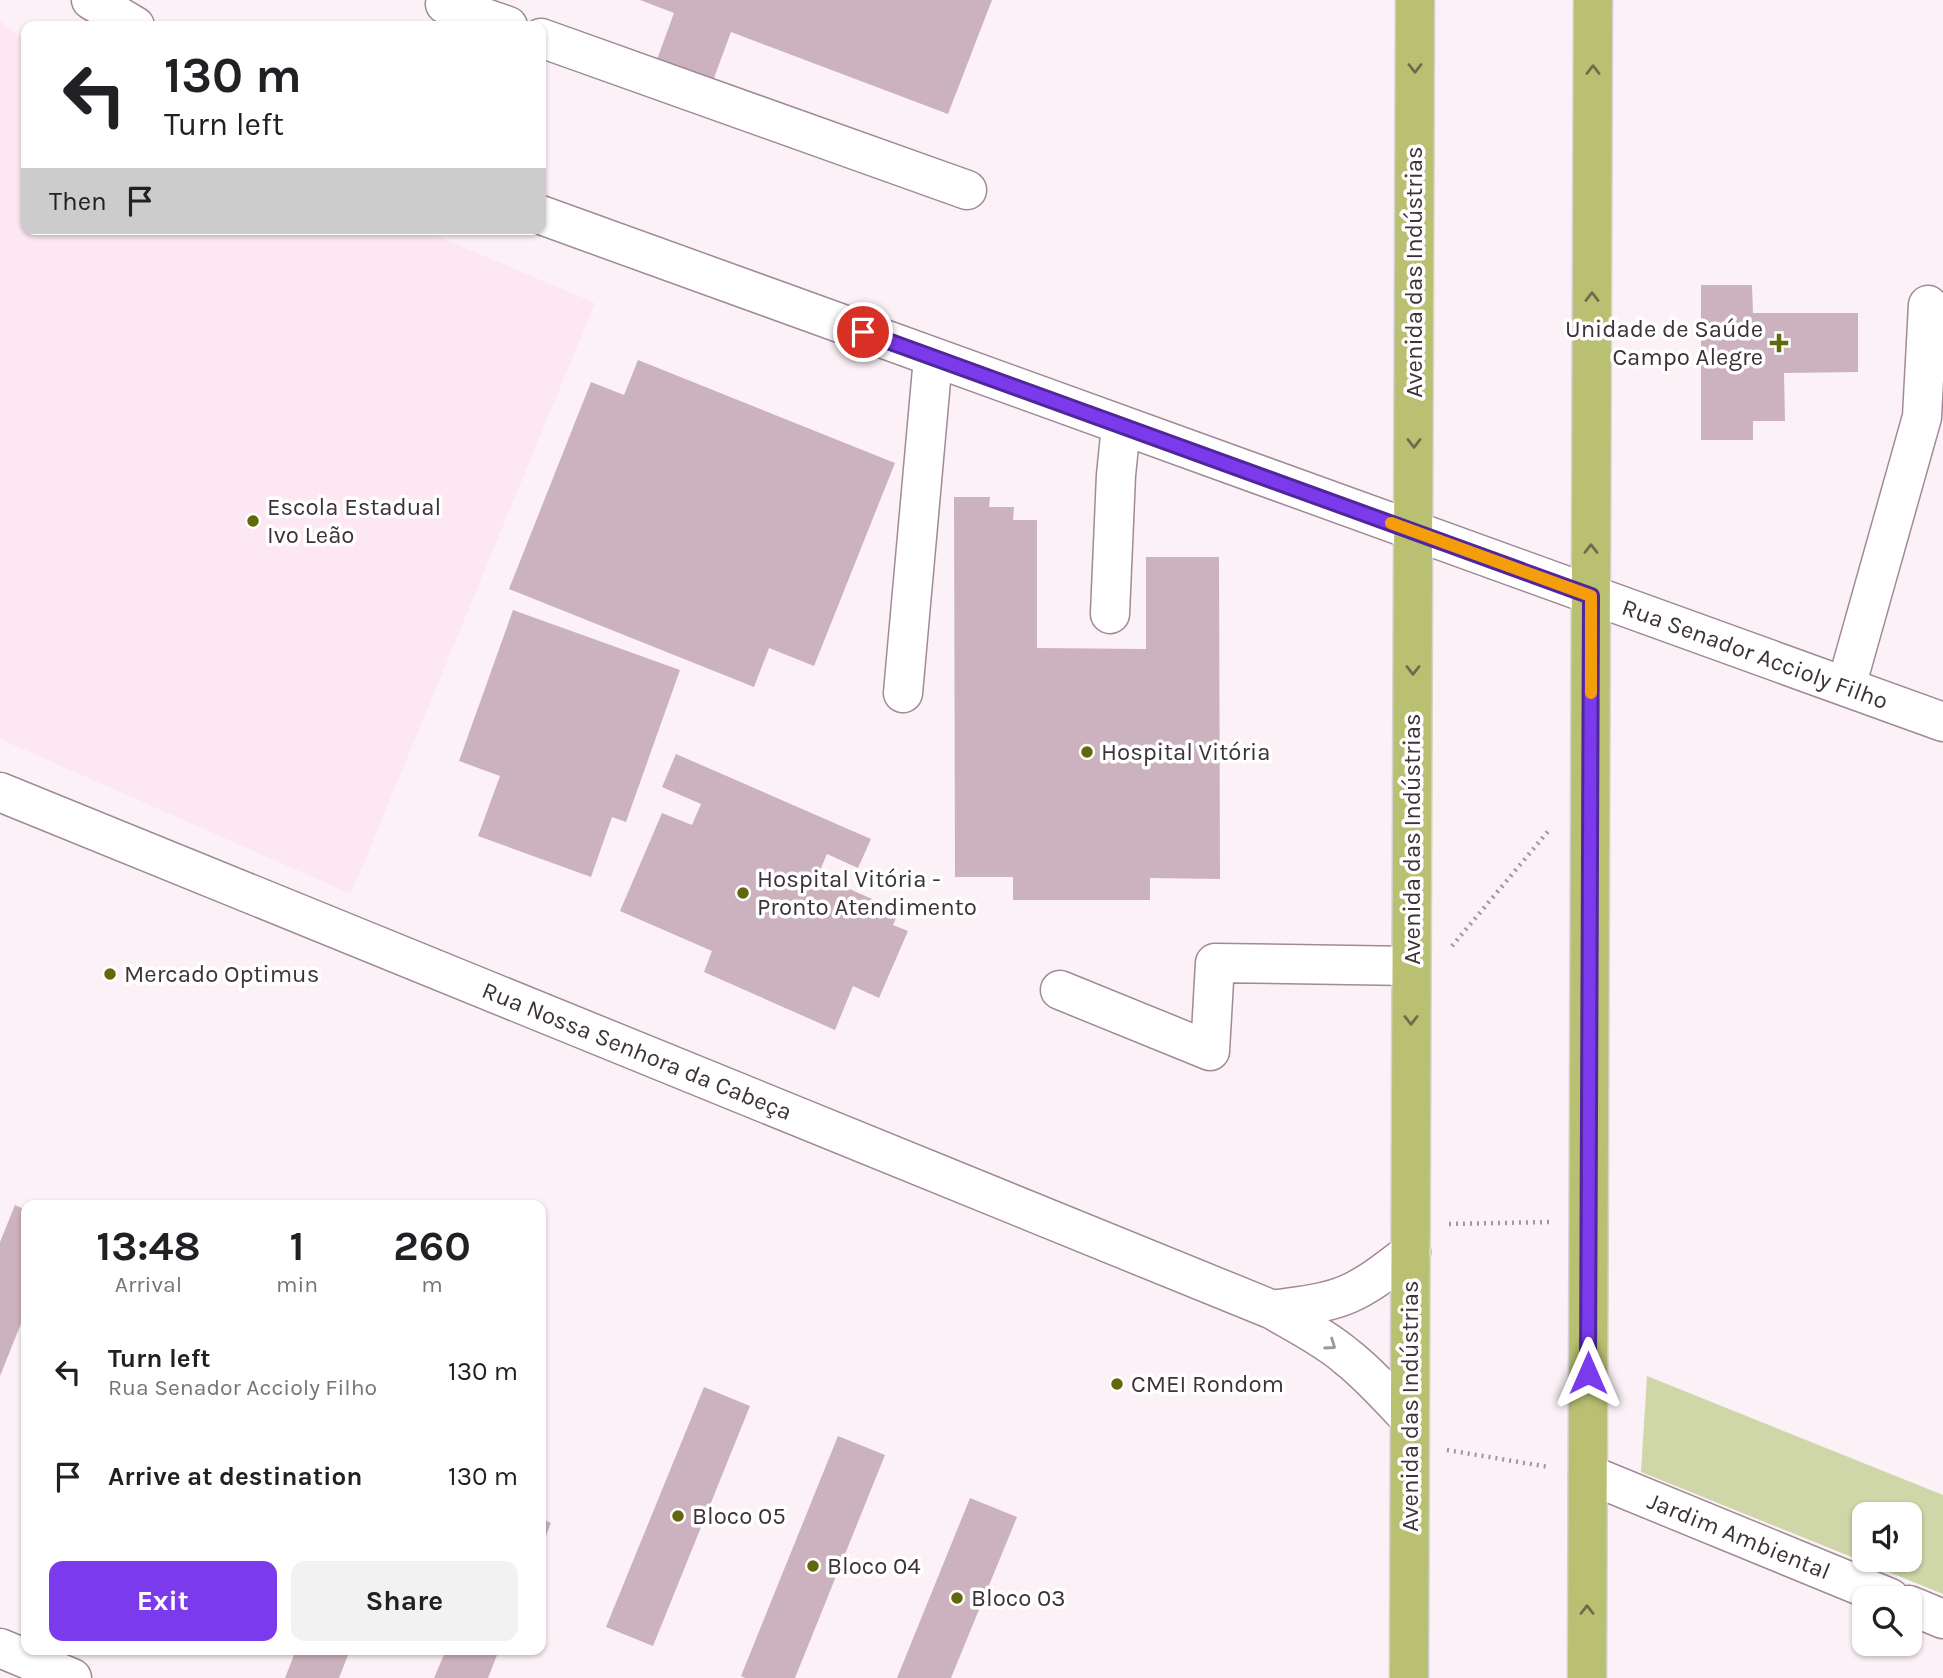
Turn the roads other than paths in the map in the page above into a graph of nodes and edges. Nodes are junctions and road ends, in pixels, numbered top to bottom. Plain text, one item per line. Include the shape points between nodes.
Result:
1 (91, 0) edge
2 (1415, 0) edge
3 (1593, 0) edge
4 (441, 10) edge
5 (127, 21) edge
6 (487, 21) edge
7 (546, 40) edge
8 (967, 190) dead end
9 (546, 217) edge
10 (1928, 305) dead end
11 (933, 358) junction
12 (1121, 426) junction
13 (1413, 531) junction
14 (1591, 596) junction
15 (1110, 614) dead end
16 (1846, 687) junction
17 (903, 693) dead end
18 (1943, 722) edge
19 (0, 792) edge
20 (1411, 980) junction
21 (1060, 990) dead end
22 (1410, 1238) junction
23 (1273, 1310) junction
24 (1409, 1431) junction
25 (1588, 1474) junction
26 (1861, 1586) edge
27 (1922, 1610) edge
28 (1943, 1619) edge
29 (0, 1648) edge
30 (72, 1678) edge
31 (1409, 1678) edge
32 (1587, 1678) edge

1 - 5 street
2 -> 13 main road, Avenida das Indústrias
14 -> 3 main road
4 - 6 street
7 - 8 street
9 - 11 street, Rua Senador Accioly Filho
10 - 16 street via 1922,417
11 - 12 street, Rua Senador Accioly Filho
11 - 17 street
12 - 13 street, Rua Senador Accioly Filho
12 - 15 street
13 - 14 street, Rua Senador Accioly Filho
13 -> 20 main road, Avenida das Indústrias
14 - 16 street, Rua Senador Accioly Filho
14 - 25 main road
16 - 18 street, Rua Senador Accioly Filho
19 - 23 street, Rua Nossa Senhora da Cabeça
20 - 21 street via 1215,963 1210,1051
20 -> 22 main road, Avenida das Indústrias
22 - 23 street via 1376,1279 1347,1295
22 - 24 main road, Avenida das Indústrias
23 -> 24 street, Rua Nossa Senhora da Cabeça via 1323,1339 1371,1378
24 - 31 main road, Avenida das Indústrias
25 - 26 street, Jardim Ambiental
32 -> 25 main road
27 - 28 street
29 - 30 street

